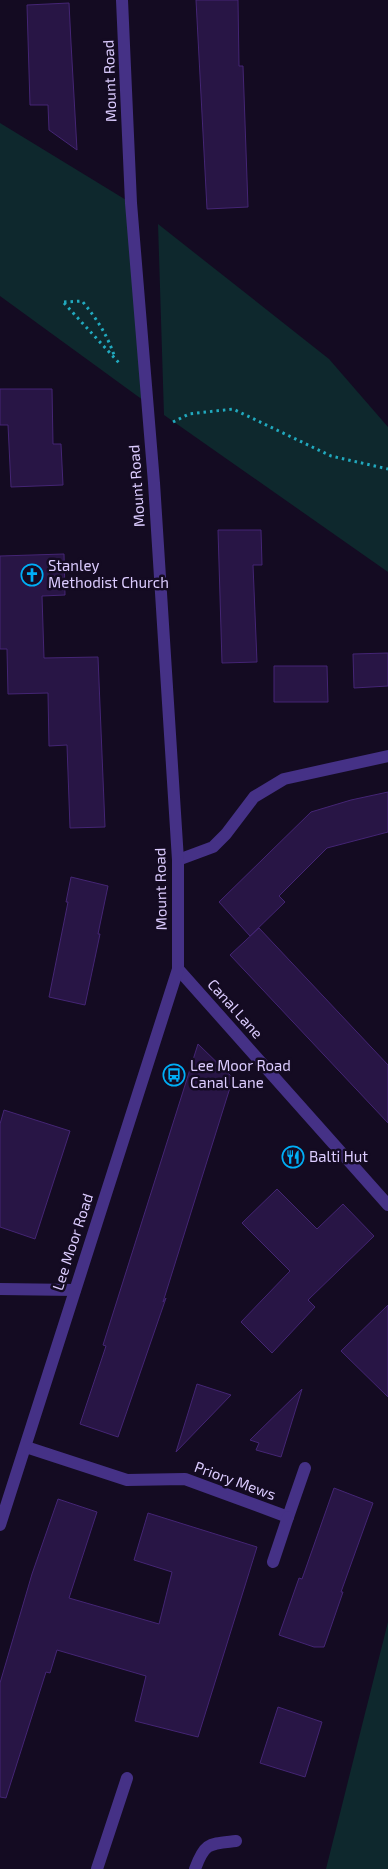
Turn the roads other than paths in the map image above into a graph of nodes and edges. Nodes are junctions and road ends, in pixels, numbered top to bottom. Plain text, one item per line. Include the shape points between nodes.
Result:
1 (122, 0) edge
2 (388, 756) edge
3 (178, 860) junction
4 (178, 969) junction
5 (388, 1204) edge
6 (0, 1289) edge
7 (75, 1290) junction
8 (26, 1446) junction
9 (305, 1468) dead end
10 (288, 1517) junction
11 (0, 1525) edge
12 (273, 1562) dead end
13 (126, 1778) dead end
14 (236, 1841) dead end
15 (97, 1869) edge
16 (195, 1869) edge

1 - 3 street, Mount Road via 131,203
2 - 3 street via 284,779 254,797 213,846
3 - 4 street, Mount Road
4 - 5 street, Canal Lane
4 - 7 street, Lee Moor Road
6 - 7 street
7 - 8 street, Lee Moor Road
8 - 10 street, Priory Mews via 127,1480 185,1479
8 - 11 street, Lee Moor Road
9 - 10 street, Priory Mews
10 - 12 street, Priory Mews
13 - 15 street
14 - 16 street via 210,1844 201,1853

